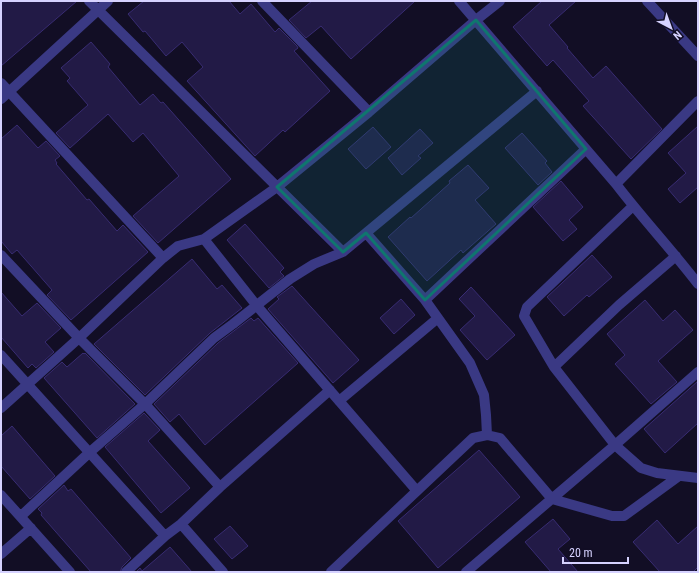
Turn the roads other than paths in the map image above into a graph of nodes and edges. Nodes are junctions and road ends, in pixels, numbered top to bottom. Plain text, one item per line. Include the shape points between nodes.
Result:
1 (89, 1) edge
2 (108, 1) edge
3 (262, 1) edge
4 (459, 1) edge
5 (500, 1) edge
6 (647, 1) edge
7 (98, 10) junction
8 (476, 20) junction
9 (698, 56) edge
10 (1, 83) edge
11 (537, 91) junction
12 (5, 96) edge
13 (698, 101) edge
14 (369, 112) junction
15 (586, 149) junction
16 (616, 184) junction
17 (277, 187) junction
18 (633, 206) junction
19 (366, 233) junction
20 (204, 239) junction
21 (343, 252) junction
22 (1, 255) edge
23 (676, 256) junction
24 (163, 258) junction
25 (698, 284) edge
26 (425, 300) junction
27 (257, 306) junction
28 (438, 318) junction
29 (79, 338) junction
30 (1, 355) edge
31 (554, 367) junction
32 (698, 372) edge
33 (28, 384) junction
34 (330, 390) junction
35 (339, 401) junction
36 (145, 404) junction
37 (1, 408) edge
38 (487, 435) junction
39 (615, 445) junction
40 (90, 452) junction
41 (679, 476) junction
42 (698, 478) edge
43 (220, 487) junction
44 (417, 491) junction
45 (1, 495) edge
46 (552, 498) junction
47 (21, 516) junction
48 (181, 524) junction
49 (31, 528) junction
50 (166, 536) junction
51 (1, 554) edge
52 (70, 572) edge
53 (126, 572) edge
54 (223, 572) edge
55 (331, 572) edge
56 (466, 572) edge

1 - 7 street
2 - 7 street
3 - 14 street
4 - 8 street
5 - 8 street
6 - 9 street
7 - 12 street
7 - 17 street
8 - 11 street
8 - 14 street
10 - 12 street
11 - 15 street
11 - 19 street
12 - 24 street
13 - 16 street
14 - 17 street
15 - 16 street
15 - 26 street
16 - 18 street
17 - 20 street
17 - 21 street
18 - 23 street
18 - 31 street via 527,307 524,316
19 - 21 street
19 - 26 street
20 - 24 street via 178,246
20 - 27 street
21 - 27 street via 314,264 290,279
22 - 29 street
23 - 25 street
23 - 31 street via 619,304
24 - 29 street
26 - 28 street
27 - 34 street
27 - 36 street via 214,338
28 - 35 street
28 - 38 street via 470,363 484,395
29 - 33 street
29 - 36 street
30 - 33 street
31 - 39 street
32 - 39 street
33 - 37 street
33 - 40 street
34 - 35 street
34 - 43 street
35 - 44 street
36 - 40 street
36 - 43 street
38 - 44 street via 473,438
38 - 46 street via 500,438
39 - 41 street via 641,468
39 - 46 street
40 - 47 street
40 - 50 street
41 - 42 street
41 - 46 street via 624,516 612,516
43 - 48 street
44 - 55 street
45 - 47 street
46 - 56 street
47 - 49 street
48 - 50 street
48 - 54 street
49 - 51 street
49 - 52 street
50 - 53 street

